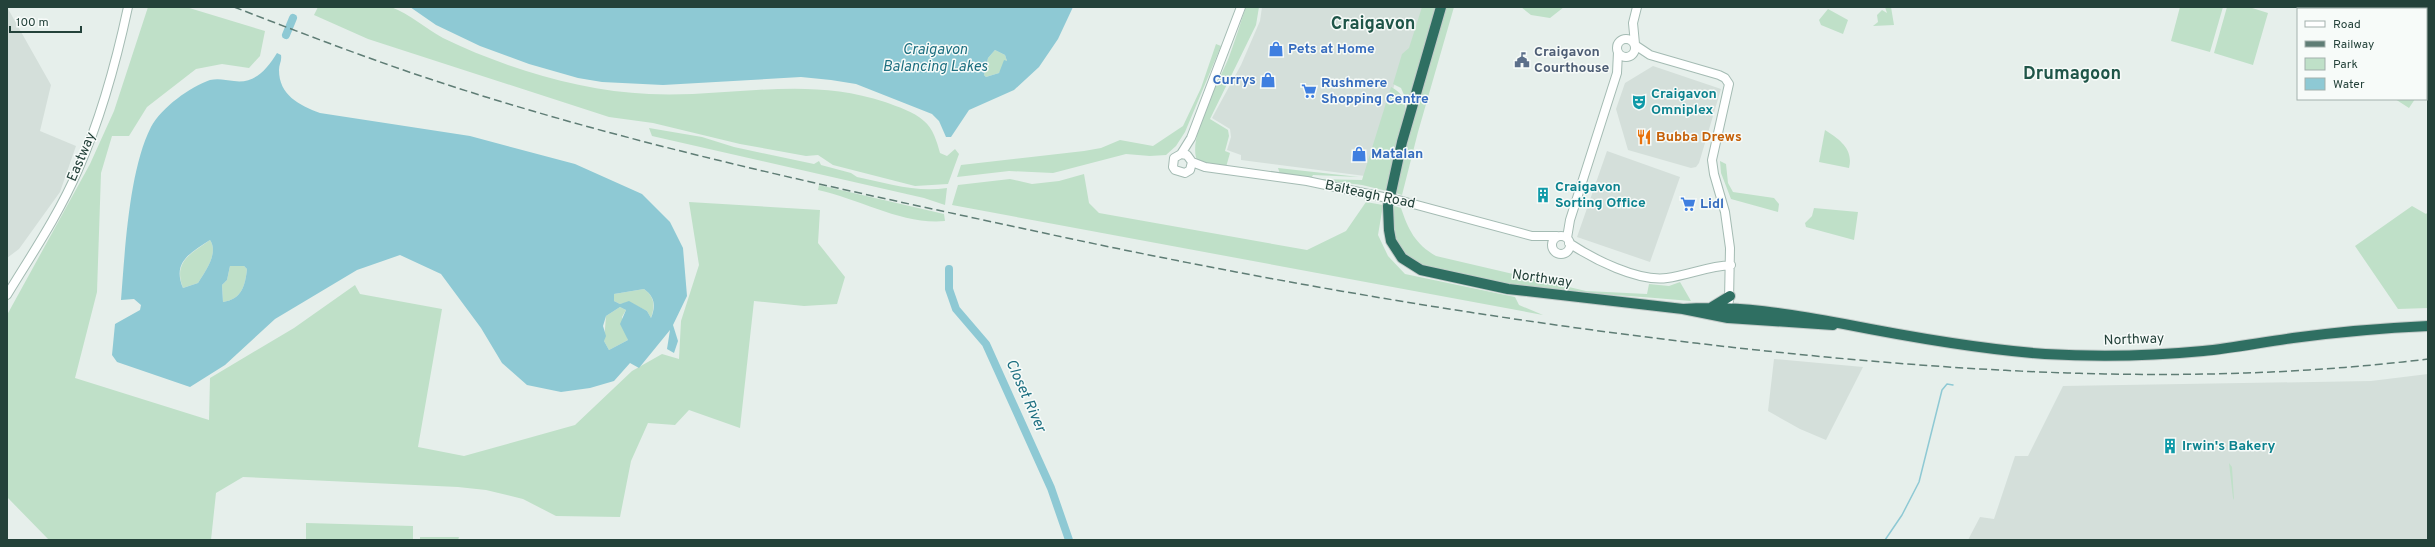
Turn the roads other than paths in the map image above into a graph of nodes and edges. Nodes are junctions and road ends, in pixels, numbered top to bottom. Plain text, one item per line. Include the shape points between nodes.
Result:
1 (128, 7) edge
2 (1241, 7) edge
3 (1441, 7) edge
4 (1637, 7) edge
5 (1633, 24) junction
6 (1622, 40) junction
7 (1635, 44) junction
8 (1618, 52) junction
9 (1650, 55) junction
10 (1630, 57) junction
11 (1617, 73) junction
12 (1191, 138) junction
13 (1180, 154) junction
14 (1191, 163) junction
15 (1532, 236) junction
16 (1563, 238) junction
17 (1552, 248) junction
18 (1564, 253) junction
19 (1588, 255) junction
20 (1730, 265) junction
21 (7, 295) edge
22 (1730, 295) junction
23 (1712, 307) junction
24 (1742, 308) junction
25 (1683, 309) junction
26 (1728, 313) junction
27 (1842, 324) junction
28 (2428, 326) edge

1 - 21 street, Eastway via 114,67 85,152 53,221
2 - 12 street
3 - 25 highway, Northway via 1402,142 1388,206 1389,230 1402,258 1426,271 1508,289
4 - 5 street
5 - 6 street
5 - 7 street
6 - 7 street via 1629,39
6 - 8 street via 1617,45
7 - 9 street
7 - 10 street via 1636,50
8 - 10 street via 1623,57
8 - 11 street
9 - 10 street
9 - 20 street via 1718,75 1725,78 1729,84 1712,160 1725,212
10 - 11 street
11 - 16 street
12 - 13 street
12 - 14 street
13 - 14 street
13 - 14 street via 1174,158 1173,167 1182,173
14 - 15 street, Balteagh Road, bridge via 1402,201
15 - 16 street, Balteagh Road
15 - 17 street, Balteagh Road
16 - 17 street via 1552,242
16 - 18 street via 1569,249
16 - 19 street
17 - 18 street via 1558,254
18 - 19 street
19 - 20 street via 1616,267 1655,278
20 - 22 street
22 - 23 highway
22 - 24 street
22 - 26 street
23 - 25 highway, Northway
23 - 26 highway, Northway
24 - 26 highway, Northway
24 - 27 highway, Northway via 1806,316
25 - 26 highway, Northway
26 - 27 highway, Northway via 1822,326
27 - 28 highway, Northway via 1952,344 2010,351 2115,355 2203,351 2308,336

